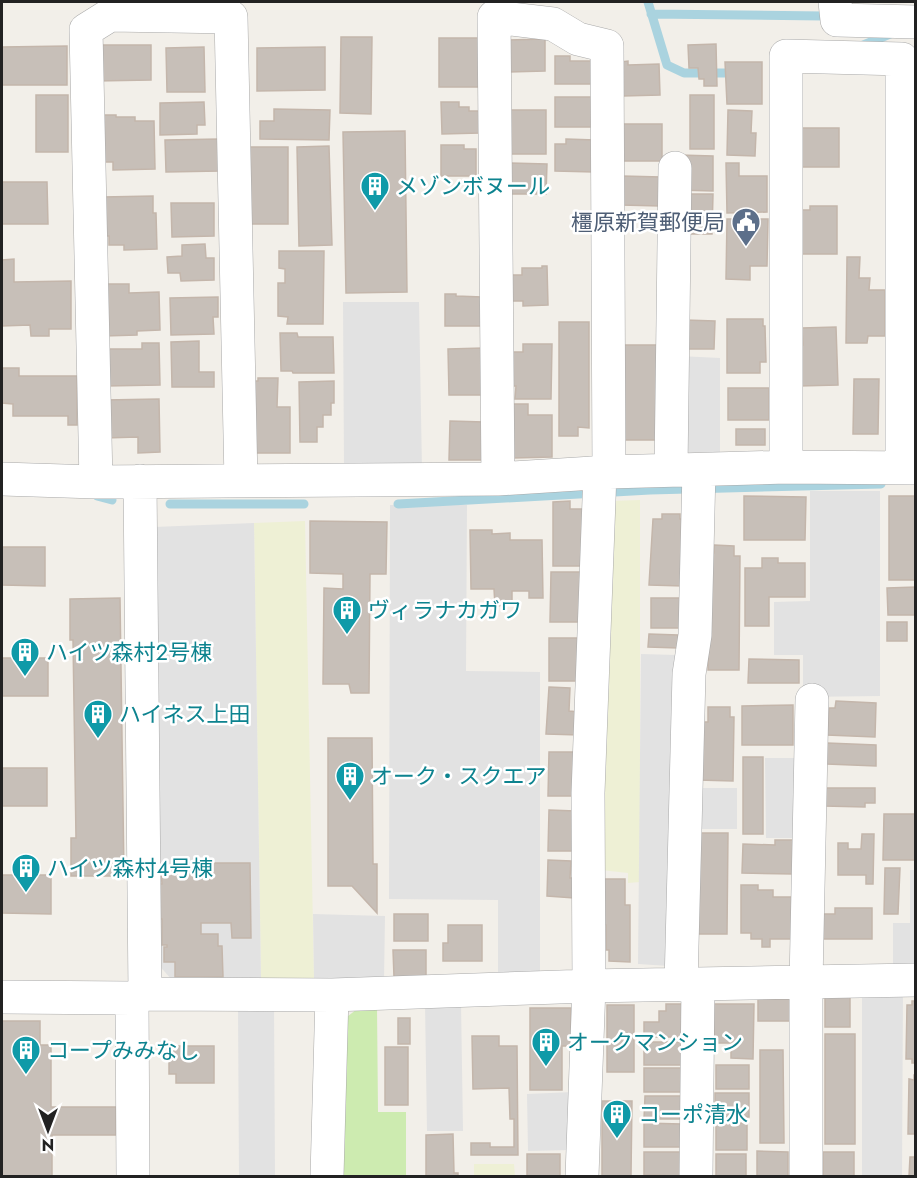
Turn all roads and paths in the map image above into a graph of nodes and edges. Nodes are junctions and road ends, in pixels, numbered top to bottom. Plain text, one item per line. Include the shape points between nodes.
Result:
1 (835, 2) edge
2 (915, 22) edge
3 (675, 168) dead end
4 (786, 466) junction
5 (908, 468) edge
6 (685, 470) junction
7 (604, 473) junction
8 (2, 479) edge
9 (498, 479) junction
10 (140, 481) junction
11 (241, 481) junction
12 (96, 482) junction
13 (812, 700) dead end
14 (915, 981) edge
15 (806, 983) junction
16 (690, 985) junction
17 (589, 986) junction
18 (332, 995) junction
19 (138, 996) junction
20 (2, 997) edge
21 (133, 1176) edge
22 (327, 1176) edge
23 (582, 1176) edge
24 (696, 1176) edge
25 (806, 1176) edge

1 - 2 street via 837,20
3 - 6 street
4 - 5 street
4 - 5 street via 786,56 902,59
4 - 6 street
6 - 7 street
6 - 16 street via 695,635 689,674
7 - 9 street
7 - 9 street via 607,46 578,39 553,24 494,17
7 - 17 street via 588,793
8 - 12 street
9 - 11 street
10 - 11 street
10 - 12 street
10 - 19 street
11 - 12 street via 231,17 110,15 86,30
13 - 15 street
14 - 15 street
15 - 16 street
15 - 25 street
16 - 17 street
16 - 24 street
17 - 18 street
17 - 23 street
18 - 19 street
18 - 22 street
19 - 20 street
19 - 21 street

